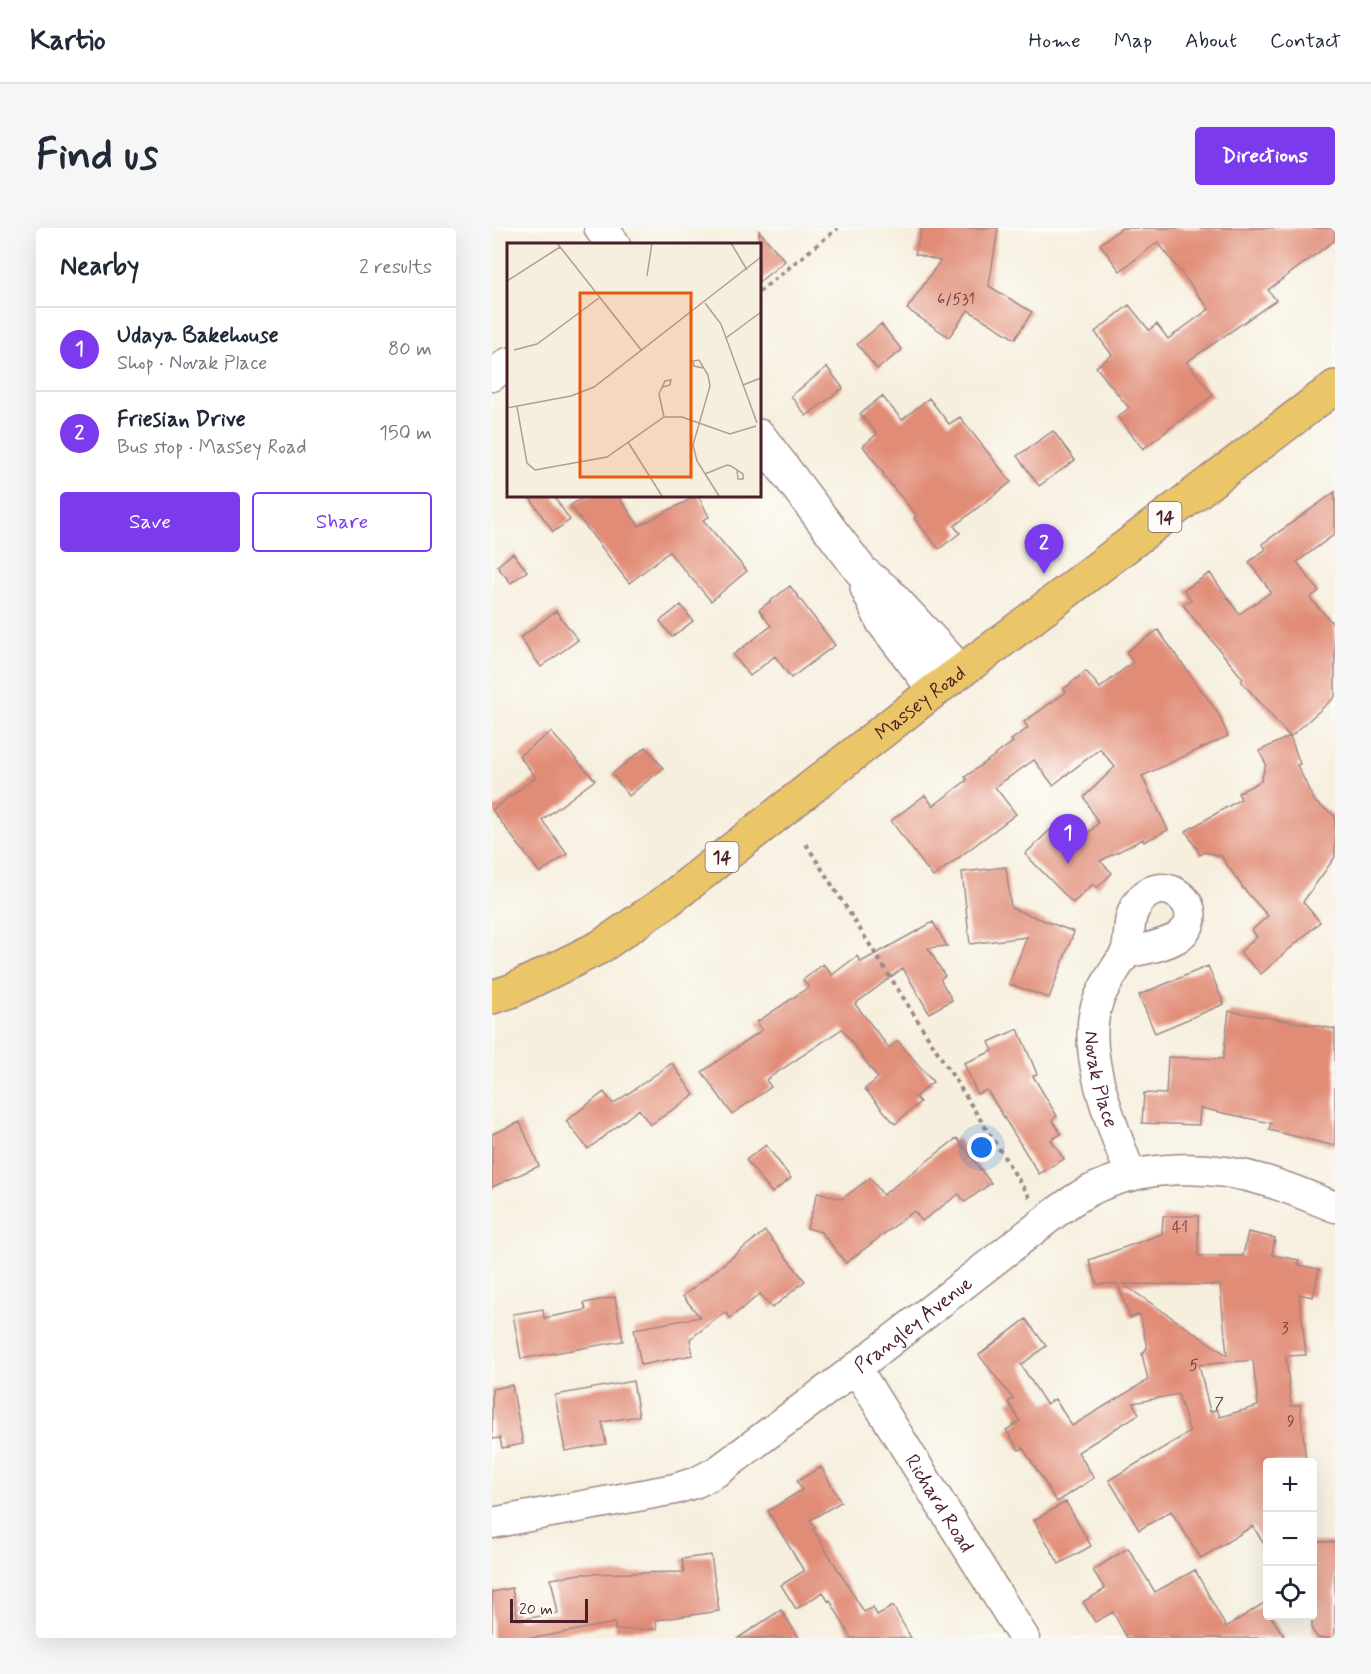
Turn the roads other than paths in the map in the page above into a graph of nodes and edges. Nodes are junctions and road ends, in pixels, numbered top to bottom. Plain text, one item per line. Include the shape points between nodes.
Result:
1 (601, 228) edge
2 (612, 243) edge
3 (507, 364) edge
4 (492, 376) edge
5 (1335, 387) edge
6 (760, 437) edge
7 (948, 681) junction
8 (1126, 953) dead end
9 (492, 997) edge
10 (1131, 1176) junction
11 (1335, 1207) edge
12 (856, 1368) junction
13 (492, 1523) edge
14 (1024, 1638) edge

1 - 2 street
3 - 4 street
5 - 7 main road, Massey Road / 14
6 - 7 street via 862,572 884,622
7 - 9 main road, Massey Road / 14 via 666,901 600,946
8 - 10 street, Novak Place via 1097,1005 1092,1031 1096,1070
10 - 11 street, Prangley Avenue via 1184,1170 1237,1174 1265,1180
10 - 12 street, Prangley Avenue via 1090,1190 1045,1221
12 - 13 street, Prangley Avenue via 718,1472 696,1482
12 - 14 street, Richard Road

